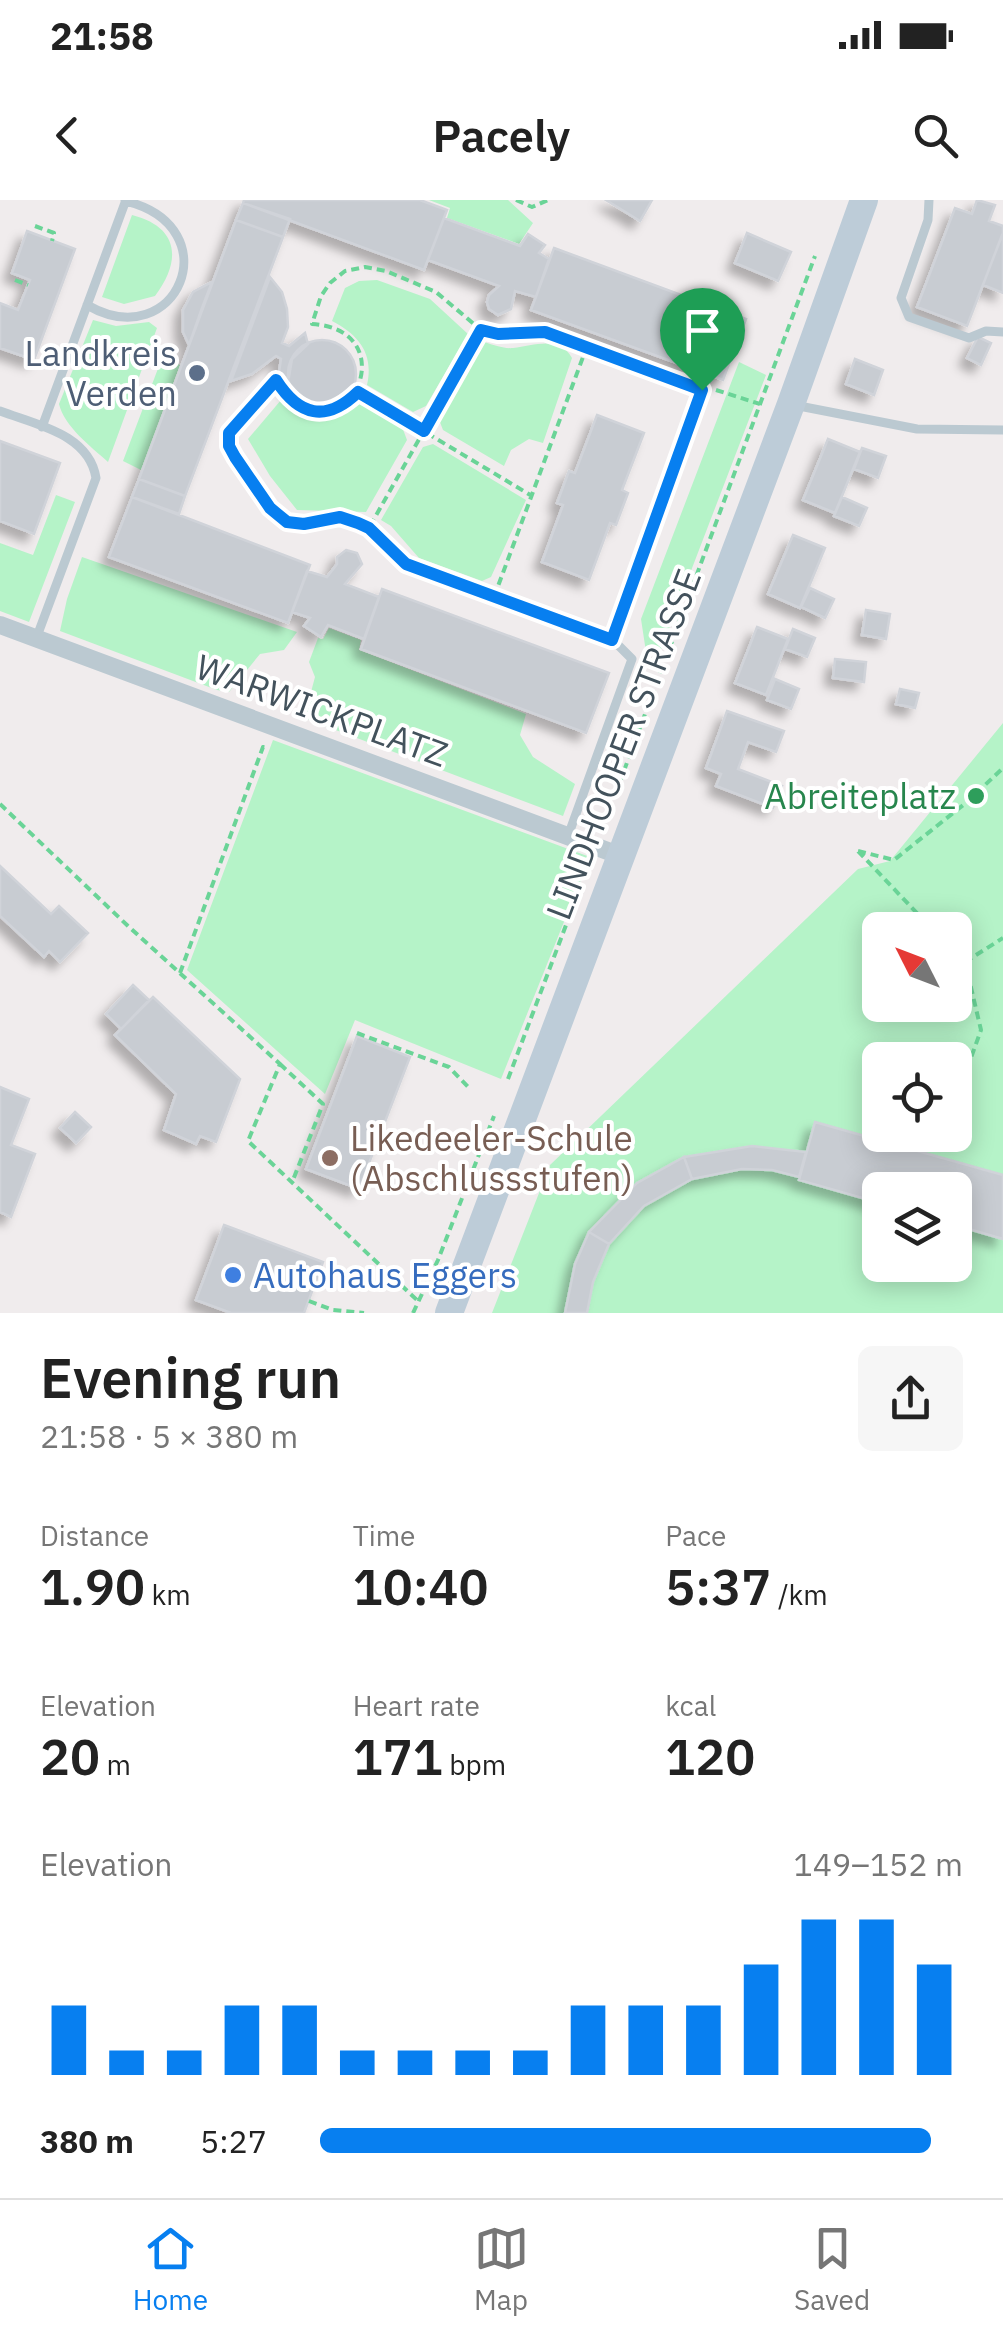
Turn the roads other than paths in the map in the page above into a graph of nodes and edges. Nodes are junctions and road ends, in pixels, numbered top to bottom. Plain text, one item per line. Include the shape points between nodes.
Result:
1 (864, 200) edge
2 (928, 200) edge
3 (126, 201) edge
4 (87, 305) junction
5 (1003, 332) edge
6 (702, 390) road end
7 (791, 404) junction
8 (0, 411) edge
9 (42, 427) junction
10 (1003, 430) edge
11 (0, 625) edge
12 (36, 639) junction
13 (568, 836) junction
14 (621, 856) junction
15 (449, 1313) edge

1 - 7 main road, LINDHOOPER STRASSE
2 - 5 lane via 928,220 900,298 909,317 969,338
3 - 4 lane
3 - 4 lane via 171,225 182,246 180,282 167,302 135,318 112,317
4 - 9 lane
6 - 13 lane via 612,640 632,658
7 - 10 lane via 917,429
7 - 14 main road, LINDHOOPER STRASSE
8 - 9 lane
9 - 12 lane via 85,449 96,478
11 - 12 street, WARWICKPLATZ
12 - 13 street, WARWICKPLATZ
13 - 14 street, WARWICKPLATZ
14 - 15 main road, LINDHOOPER STRASSE

